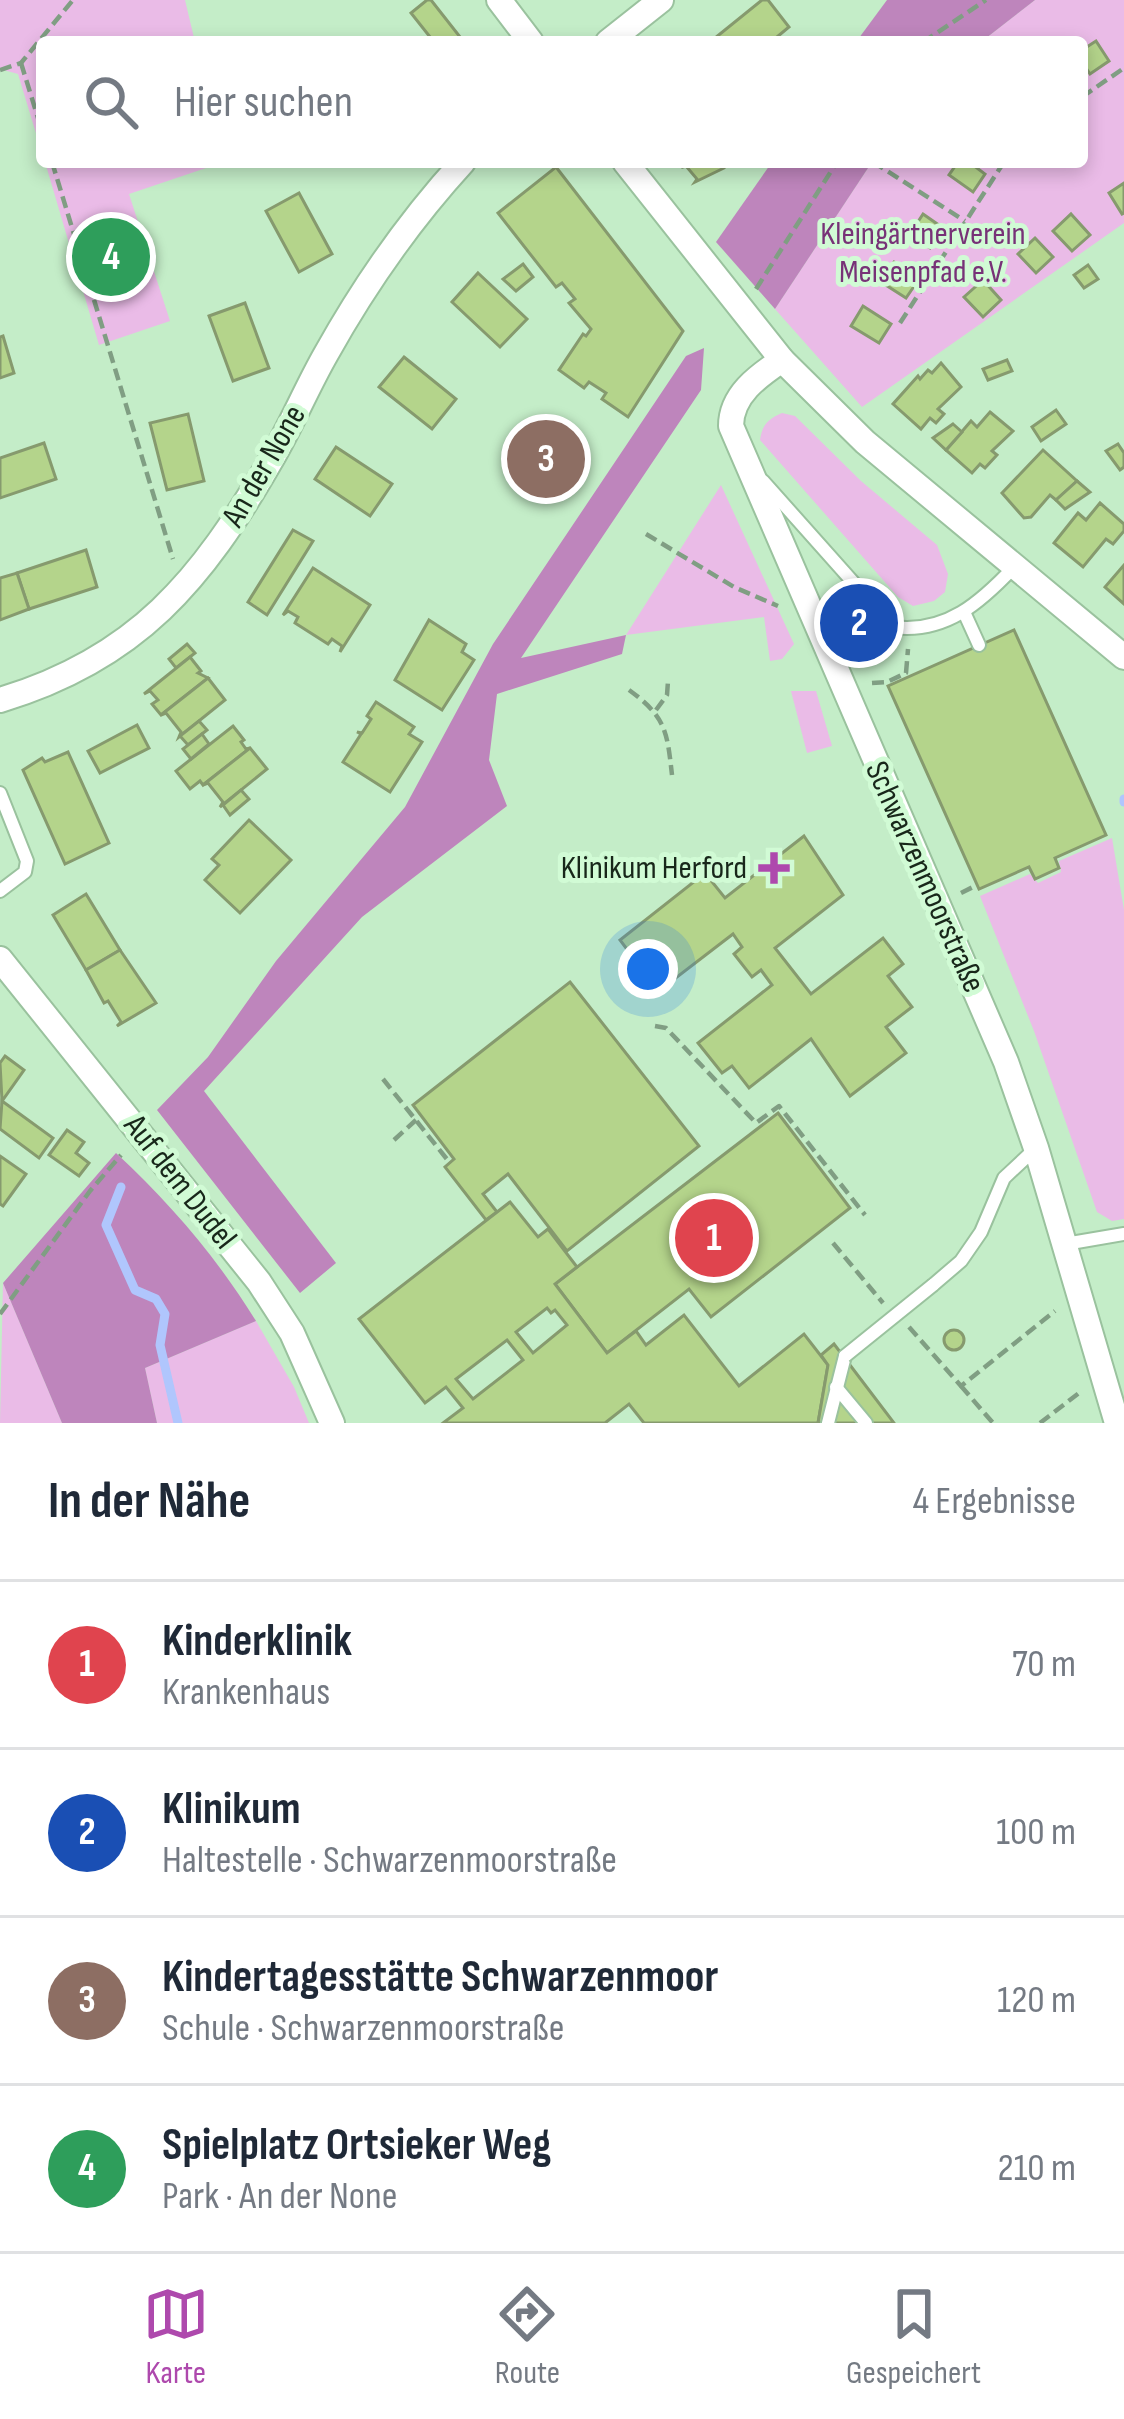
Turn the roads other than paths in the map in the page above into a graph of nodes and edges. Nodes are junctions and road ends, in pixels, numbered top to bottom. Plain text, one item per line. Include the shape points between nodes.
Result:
1 (499, 0) edge
2 (661, 0) edge
3 (527, 36) edge
4 (616, 36) edge
5 (458, 168) edge
6 (630, 168) edge
7 (782, 360) junction
8 (747, 462) junction
9 (1016, 566) junction
10 (964, 612) junction
11 (979, 645) dead end
12 (1124, 657) edge
13 (0, 700) edge
14 (0, 793) edge
15 (0, 891) edge
16 (0, 959) edge
17 (1036, 1148) junction
18 (1117, 1235) edge
19 (1063, 1244) junction
20 (836, 1387) junction
21 (332, 1423) edge
22 (828, 1423) edge
23 (866, 1423) edge
24 (1117, 1423) edge

1 - 3 street
2 - 4 street
5 - 13 street, An der None via 383,258 273,457 190,584 90,664
6 - 7 street
7 - 8 street, Schwarzenmoorstraße via 731,409
7 - 9 street via 865,442
8 - 10 lane via 893,627 938,626
8 - 17 street, Schwarzenmoorstraße
9 - 10 lane
9 - 12 street
10 - 11 lane
14 - 15 lane via 27,861
16 - 21 street, Auf dem Dudel via 259,1282
17 - 19 street, Schwarzenmoorstraße
17 - 20 lane, bridge via 1004,1178 961,1261 844,1356
18 - 19 lane
19 - 24 street, Schwarzenmoorstraße
20 - 22 lane
20 - 23 lane

